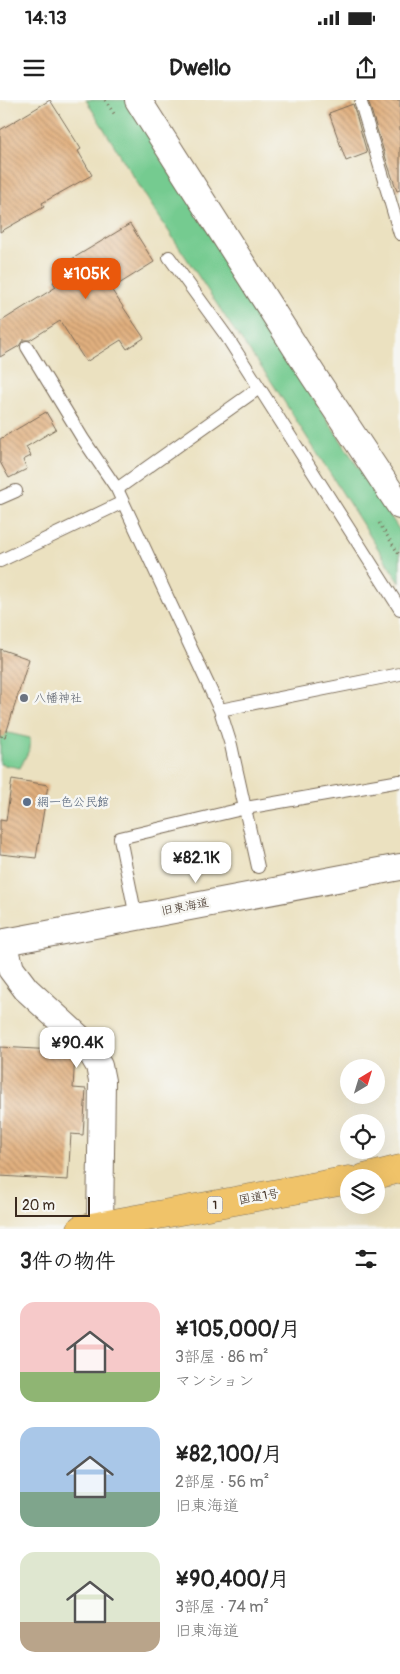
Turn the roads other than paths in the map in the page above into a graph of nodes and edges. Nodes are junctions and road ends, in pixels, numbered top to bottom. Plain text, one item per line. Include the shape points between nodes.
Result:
1 (138, 100) edge
2 (361, 103) dead end
3 (400, 234) edge
4 (169, 257) dead end
5 (27, 347) dead end
6 (259, 388) junction
7 (116, 489) junction
8 (16, 491) dead end
9 (0, 498) edge
10 (123, 502) junction
11 (400, 506) edge
12 (0, 561) edge
13 (400, 609) edge
14 (400, 674) edge
15 (220, 710) junction
16 (400, 780) edge
17 (246, 808) junction
18 (258, 867) dead end
19 (400, 867) edge
20 (136, 917) junction
21 (2, 942) edge
22 (400, 1169) edge
23 (385, 1173) edge
24 (340, 1182) edge
25 (91, 1228) edge

1 - 11 street
2 - 3 lane
4 - 6 lane
5 - 7 lane
6 - 7 lane
6 - 13 lane
7 - 10 lane
8 - 9 lane
10 - 12 lane
10 - 15 lane
14 - 15 lane
15 - 17 lane
16 - 17 lane
17 - 18 lane
17 - 20 lane via 120,838
19 - 20 street, 旧東海道
20 - 21 street, 旧東海道
21 - 25 street via 11,969 26,989 86,1044 99,1066 102,1081
22 - 23 highway
24 - 25 highway, 国道1号 / 1

